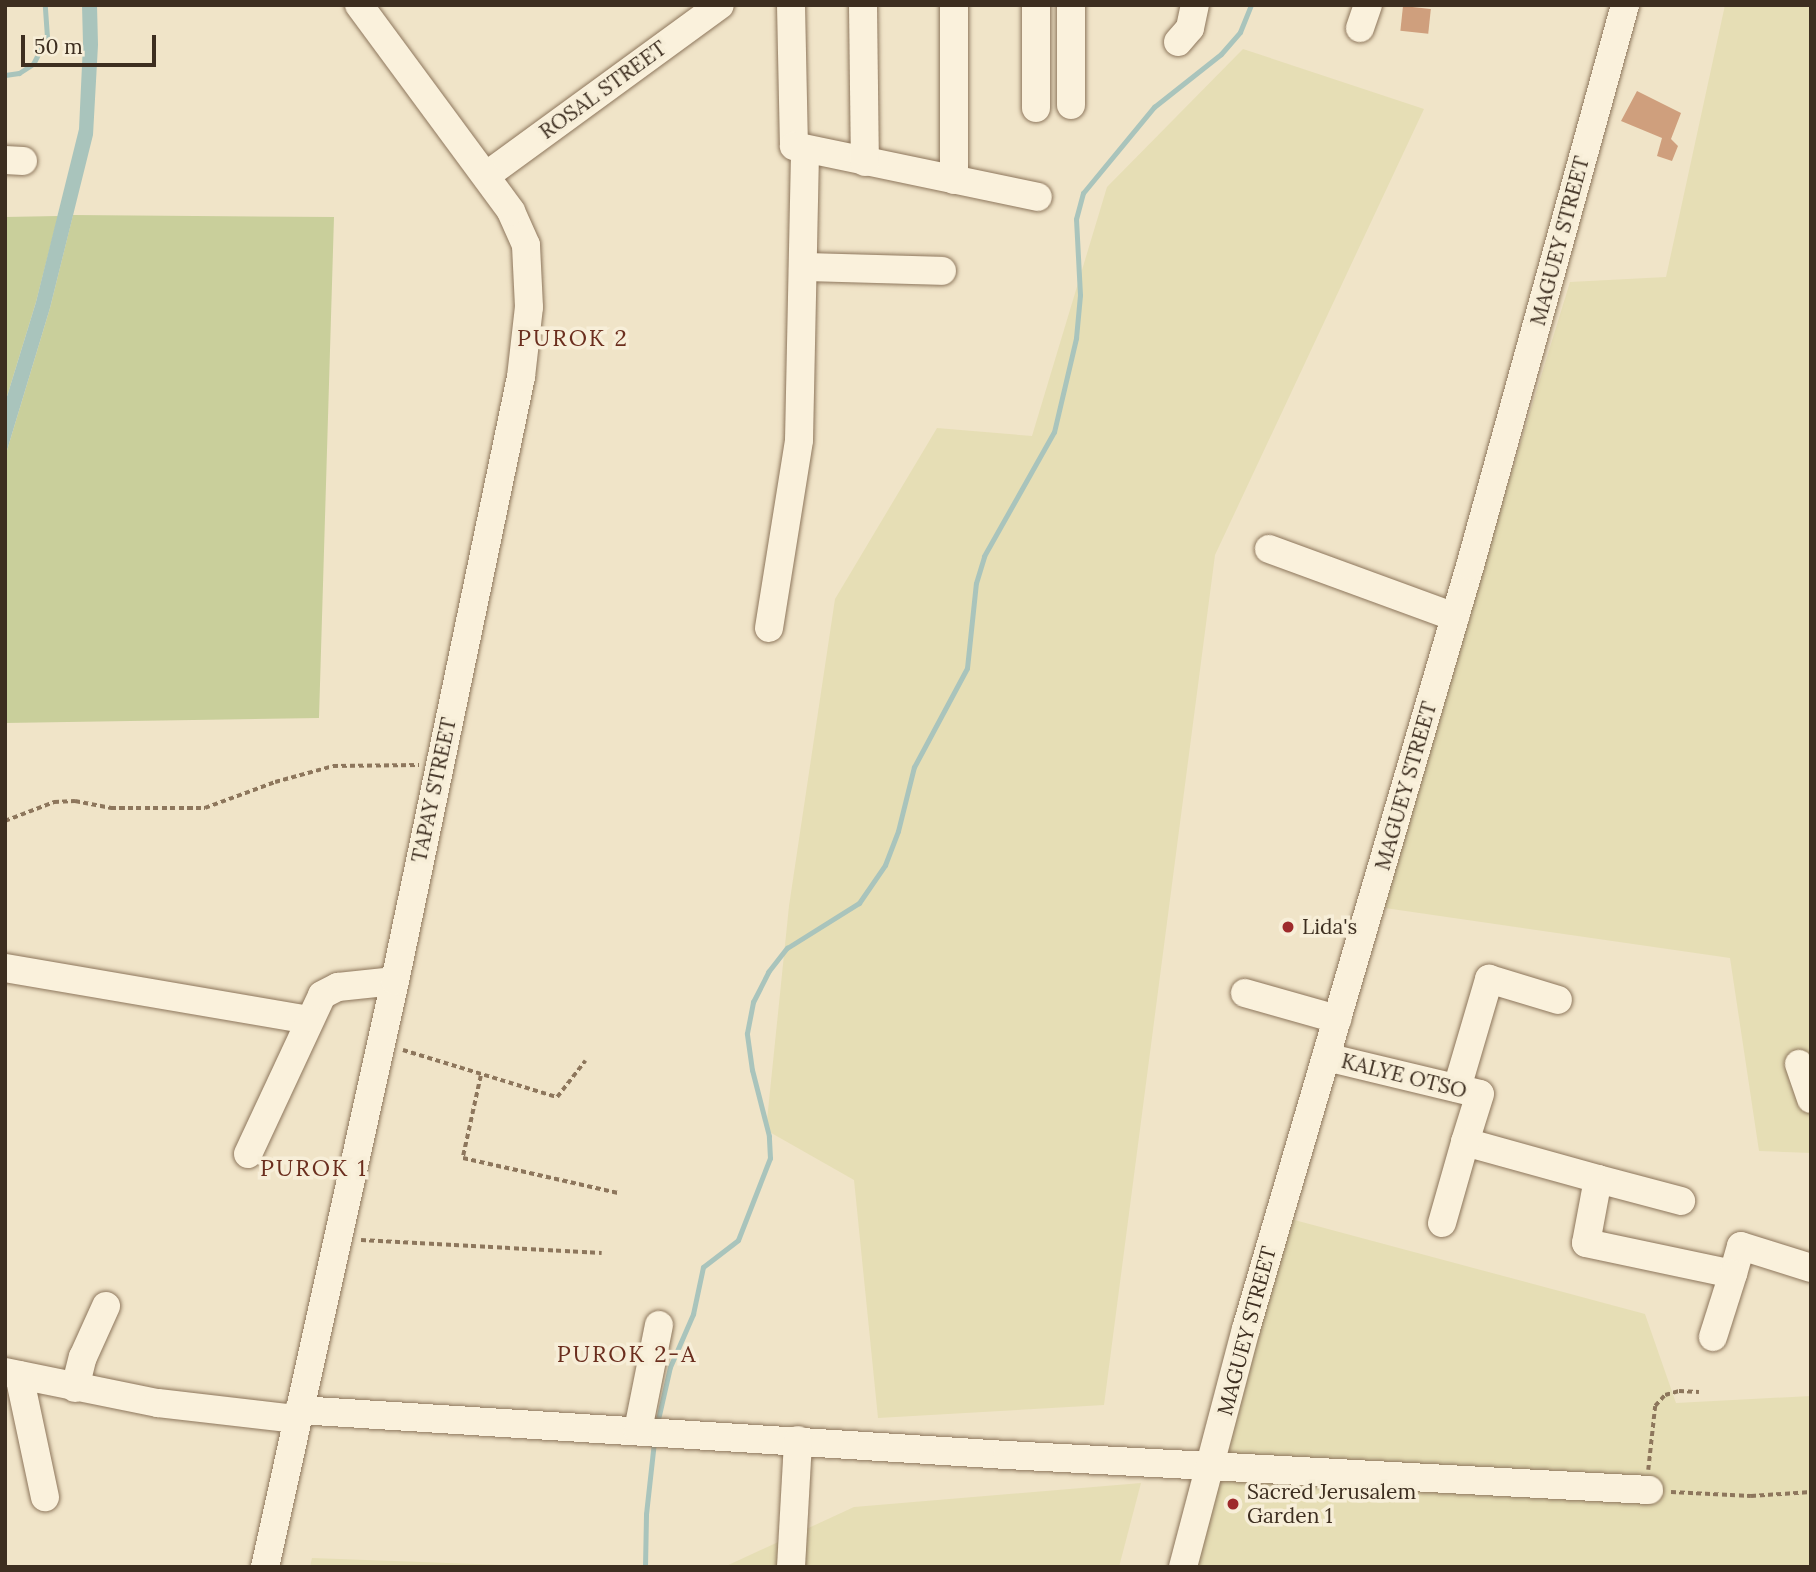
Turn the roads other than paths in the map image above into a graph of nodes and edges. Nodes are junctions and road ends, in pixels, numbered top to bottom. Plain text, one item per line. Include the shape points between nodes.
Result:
1 (720, 5) edge
2 (791, 5) edge
3 (863, 5) edge
4 (954, 5) edge
5 (1036, 5) edge
6 (1071, 5) edge
7 (1195, 5) edge
8 (1625, 5) edge
9 (366, 8) edge
10 (1178, 42) dead end
11 (1071, 105) dead end
12 (1036, 108) dead end
13 (804, 150) junction
14 (865, 162) junction
15 (487, 175) junction
16 (954, 180) junction
17 (1038, 197) dead end
18 (803, 267) junction
19 (942, 271) dead end
20 (1269, 549) dead end
21 (1455, 617) junction
22 (769, 628) dead end
23 (5, 968) edge
24 (394, 981) junction
25 (1245, 993) dead end
26 (1559, 1000) dead end
27 (1337, 1019) junction
28 (309, 1020) junction
29 (1326, 1057) junction
30 (1799, 1064) dead end
31 (1457, 1088) junction
32 (1811, 1099) edge
33 (1465, 1142) junction
34 (248, 1154) dead end
35 (1598, 1179) junction
36 (1681, 1201) dead end
37 (1442, 1223) dead end
38 (1811, 1268) edge
39 (1732, 1274) junction
40 (106, 1306) dead end
41 (659, 1325) dead end
42 (1713, 1338) dead end
43 (12, 1374) edge
44 (75, 1388) junction
45 (298, 1414) junction
46 (638, 1430) junction
47 (798, 1440) junction
48 (1211, 1465) junction
49 (1649, 1490) road end
50 (45, 1497) dead end
51 (264, 1567) edge
52 (791, 1567) edge
53 (1183, 1567) edge

1 - 15 street, ROSAL STREET
2 - 13 street via 792,140
3 - 14 street
4 - 16 street
5 - 12 street
6 - 11 street
7 - 10 street via 1189,28
8 - 21 street, MAGUEY STREET
9 - 15 street, TAPAY STREET
13 - 14 street
13 - 18 street
14 - 16 street
15 - 24 street, TAPAY STREET via 519,225 526,245 529,306 521,377
16 - 17 street
18 - 19 street
18 - 22 street via 799,440
20 - 21 street
21 - 27 street, MAGUEY STREET
23 - 28 street
24 - 28 street via 328,990
24 - 45 street, TAPAY STREET
25 - 27 street
26 - 31 street via 1489,979
27 - 29 street, MAGUEY STREET
28 - 34 street
29 - 31 street, KALYE OTSO
29 - 48 street, MAGUEY STREET
30 - 32 street
31 - 33 street, KALYE OTSO via 1480,1094
33 - 35 street
33 - 37 street
35 - 36 street
35 - 39 street via 1586,1243
38 - 39 street via 1741,1246
39 - 42 street
40 - 44 street
41 - 46 street
43 - 44 street
43 - 50 street
44 - 45 street via 158,1403
45 - 46 street
45 - 51 street, TAPAY STREET
46 - 47 street
47 - 48 street
47 - 52 street
48 - 49 street
48 - 53 street, MAGUEY STREET

